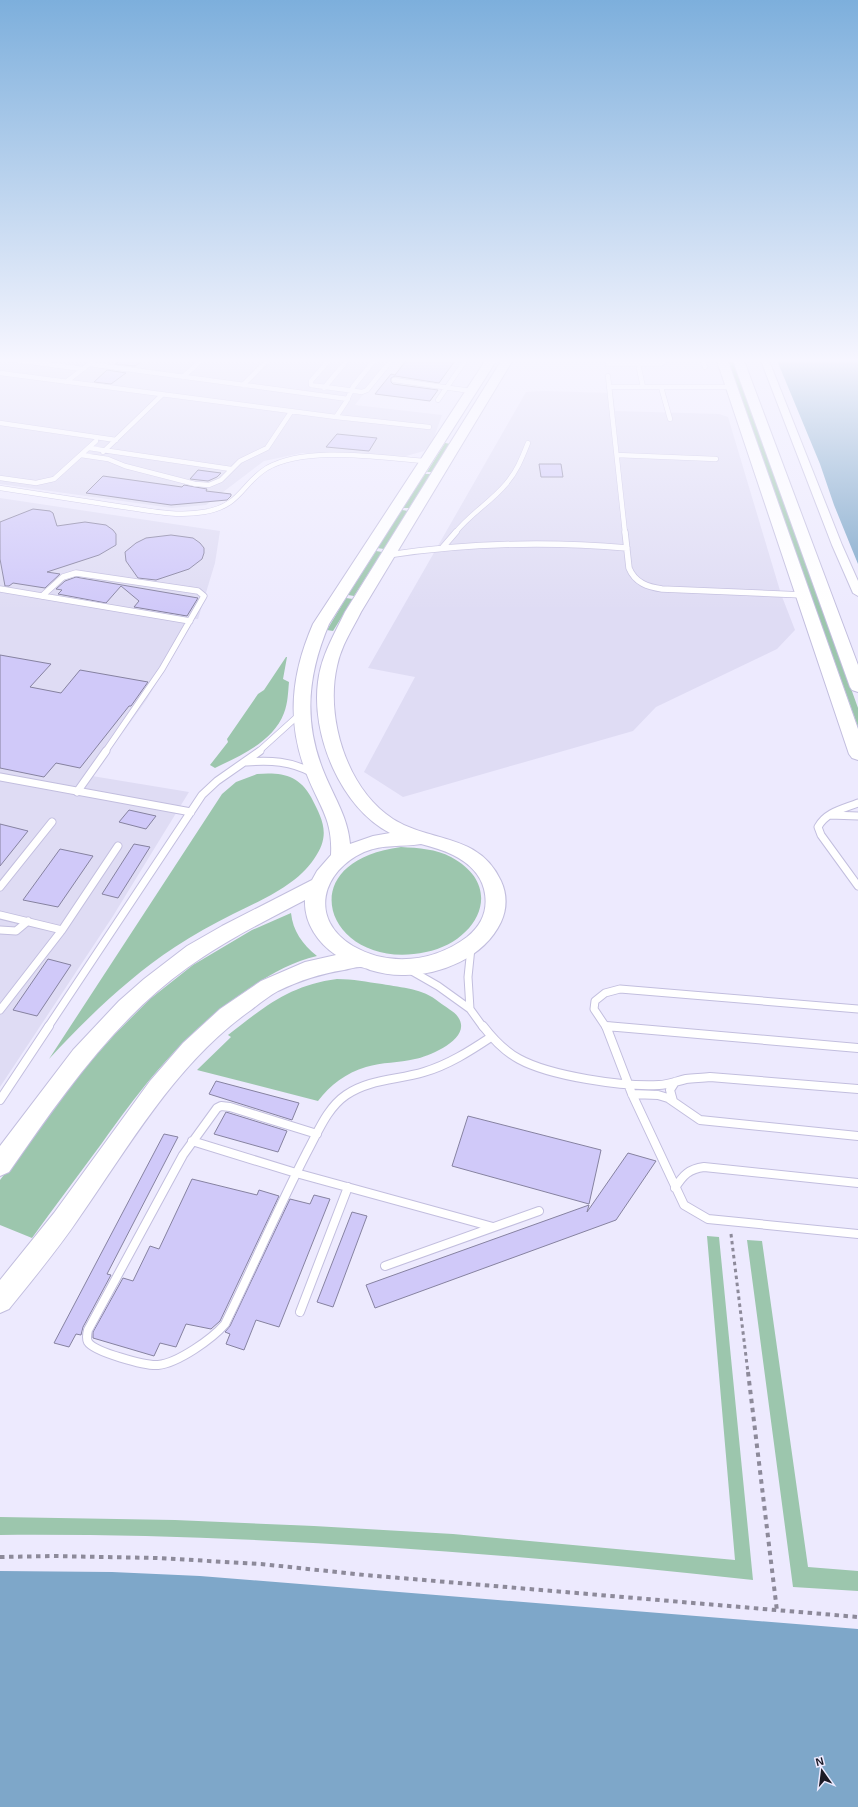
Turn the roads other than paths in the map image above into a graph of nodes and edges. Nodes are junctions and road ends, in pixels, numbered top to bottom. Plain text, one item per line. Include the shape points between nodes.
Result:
1 (95, 442) edge
2 (113, 442) edge
3 (271, 442) edge
4 (438, 442) edge
5 (457, 442) edge
6 (616, 442) edge
7 (750, 442) edge
8 (768, 442) edge
9 (797, 442) edge
10 (528, 443) dead end
11 (89, 448) junction
12 (104, 450) junction
13 (81, 455) junction
14 (617, 455) junction
15 (97, 457) junction
16 (716, 459) dead end
17 (426, 461) junction
18 (231, 469) junction
19 (0, 478) edge
20 (0, 488) edge
21 (443, 547) junction
22 (627, 548) junction
23 (388, 555) junction
24 (0, 589) edge
25 (858, 593) edge
26 (803, 595) junction
27 (42, 596) junction
28 (190, 621) junction
29 (314, 638) junction
30 (858, 686) edge
31 (301, 713) junction
32 (326, 720) junction
33 (855, 738) edge
34 (858, 754) edge
35 (246, 762) junction
36 (316, 775) junction
37 (0, 777) edge
38 (77, 792) junction
39 (858, 803) edge
40 (191, 812) junction
41 (829, 815) junction
42 (858, 816) edge
43 (52, 822) dead end
44 (419, 838) junction
45 (118, 846) dead end
46 (340, 858) junction
47 (318, 885) junction
48 (858, 886) edge
49 (0, 887) edge
50 (0, 915) edge
51 (28, 921) junction
52 (0, 930) edge
53 (62, 930) junction
54 (472, 946) junction
55 (361, 959) junction
56 (404, 967) junction
57 (470, 1009) junction
58 (858, 1009) edge
59 (0, 1010) edge
60 (606, 1026) junction
61 (490, 1037) junction
62 (858, 1048) edge
63 (675, 1082) junction
64 (628, 1084) junction
65 (858, 1089) edge
66 (632, 1094) junction
67 (0, 1100) edge
68 (673, 1101) junction
69 (317, 1134) junction
70 (858, 1136) edge
71 (192, 1141) junction
72 (0, 1165) edge
73 (296, 1173) junction
74 (858, 1183) edge
75 (348, 1187) junction
76 (675, 1188) junction
77 (539, 1211) dead end
78 (494, 1227) junction
79 (858, 1234) edge
80 (385, 1266) dead end
81 (0, 1300) edge
82 (300, 1312) dead end

1 - 11 lane
2 - 12 lane
3 - 18 lane via 267,448 240,461
4 - 17 main road
5 - 23 main road
6 - 14 lane
7 - 26 main road
8 - 30 main road
9 - 25 street
10 - 21 lane via 517,469 506,484 464,520
11 - 12 lane
11 - 13 lane
12 - 15 lane
12 - 18 lane
13 - 15 lane
13 - 19 lane via 58,477 48,481 36,483
14 - 16 lane
14 - 22 lane
15 - 18 lane via 202,485 221,480
17 - 20 lane via 332,455 296,458 265,469 236,499 224,506 184,514
17 - 29 main road
21 - 22 lane via 526,542
21 - 23 lane
22 - 26 lane via 632,576 654,588
23 - 32 main road via 335,647 325,689
24 - 27 lane
26 - 33 main road
27 - 28 lane
27 - 28 lane via 64,577 73,574 198,591 204,598
28 - 38 lane via 162,669
29 - 31 main road via 302,682
29 - 32 main road via 328,638 322,651 316,678 317,696
31 - 35 lane
31 - 36 main road
32 - 44 main road via 337,760 364,804 382,820
33 - 34 main road
35 - 36 lane via 277,760 292,763
35 - 40 lane via 227,772 209,787
36 - 46 main road via 338,820
37 - 38 lane
38 - 40 lane
39 - 41 lane
40 - 67 lane
41 - 42 lane
41 - 48 lane via 819,824 818,831
43 - 49 lane
44 - 46 main road via 376,841
44 - 54 main road via 456,848 476,861 490,878 496,898 493,918
45 - 53 lane
46 - 47 main road
47 - 55 main road via 315,906 321,927 337,946
47 - 72 main road via 203,947 154,981 90,1044
50 - 51 lane
51 - 52 lane via 21,930 14,933
51 - 53 lane
53 - 59 lane
54 - 56 main road via 441,961
54 - 57 lane via 468,976
55 - 56 main road
55 - 81 main road via 313,966 284,978 237,1008 206,1034 177,1064 141,1109 49,1240
56 - 57 lane via 438,986
57 - 61 lane
58 - 60 lane via 620,989 605,993 595,1000 594,1009
60 - 62 lane
60 - 64 lane
61 - 64 lane via 514,1056 537,1067 575,1077
61 - 69 lane via 456,1058 431,1069 362,1086 333,1106
63 - 64 lane via 660,1085
63 - 65 lane via 710,1077
63 - 68 lane via 670,1090
64 - 66 lane
66 - 68 lane via 663,1096
66 - 76 lane
68 - 70 lane via 687,1114 700,1120
69 - 71 lane via 221,1106 214,1111
69 - 73 lane
71 - 73 lane
71 - 73 lane via 88,1330 89,1343 96,1348 144,1364 156,1365 168,1362 216,1336 226,1324
73 - 75 lane
74 - 76 lane via 704,1167 688,1171
75 - 78 lane
75 - 82 lane
76 - 79 lane via 684,1205 708,1219
77 - 78 lane
78 - 80 lane

